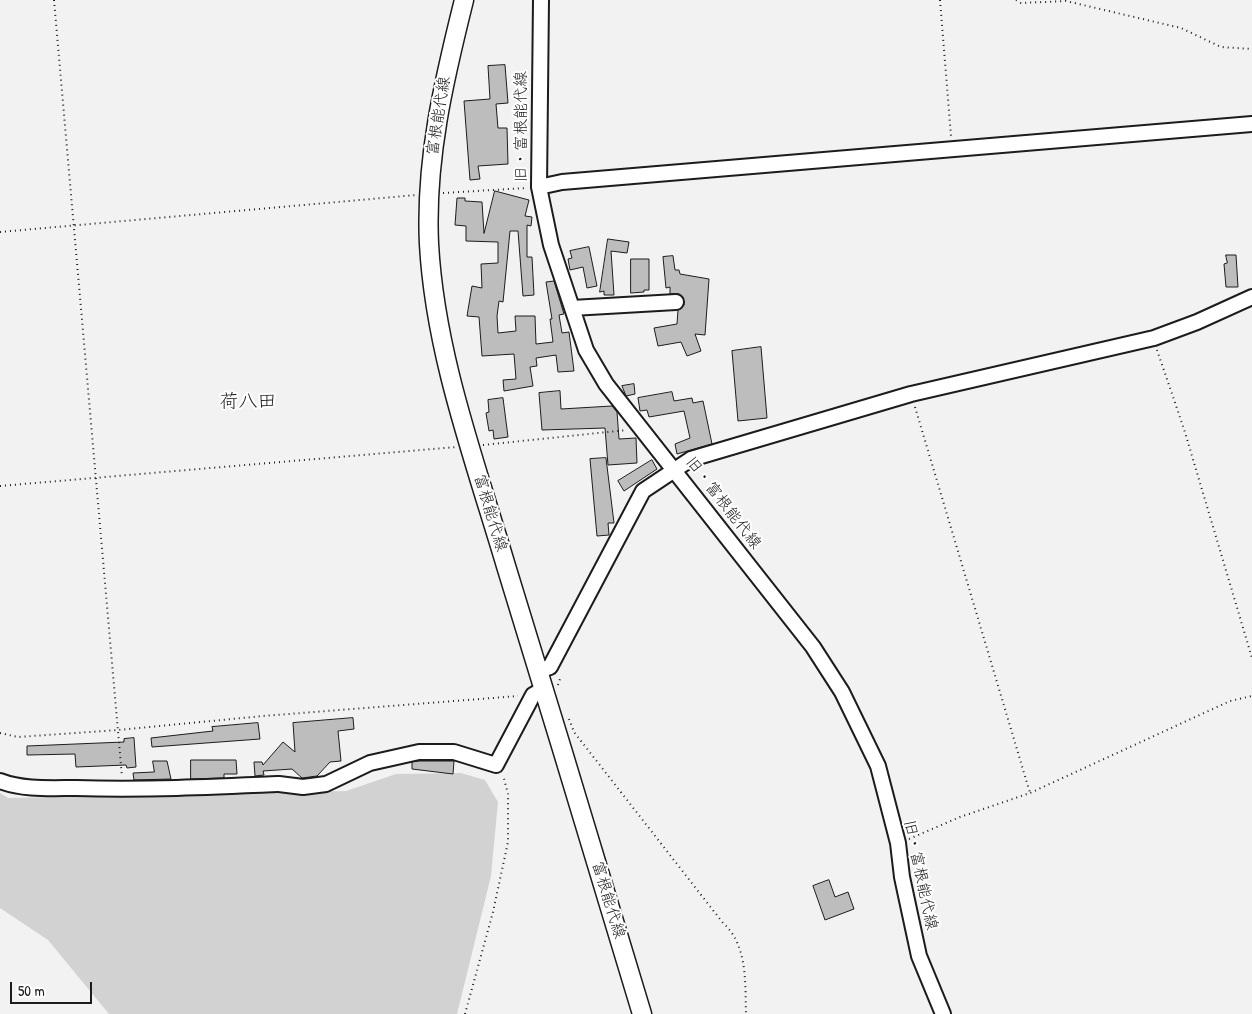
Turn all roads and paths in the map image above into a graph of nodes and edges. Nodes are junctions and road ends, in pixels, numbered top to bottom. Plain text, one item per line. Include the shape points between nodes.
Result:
1 (54, 0) edge
2 (464, 0) edge
3 (541, 0) edge
4 (940, 0) edge
5 (1016, 0) edge
6 (1252, 49) edge
7 (1252, 124) edge
8 (952, 148) junction
9 (539, 187) junction
10 (430, 194) junction
11 (74, 225) junction
12 (0, 232) edge
13 (1252, 296) edge
14 (676, 302) dead end
15 (572, 308) junction
16 (1154, 338) junction
17 (911, 394) junction
18 (642, 428) junction
19 (470, 446) junction
20 (675, 470) junction
21 (96, 477) junction
22 (0, 486) edge
23 (1252, 658) edge
24 (544, 669) junction
25 (546, 692) junction
26 (1252, 696) edge
27 (568, 718) dead end
28 (118, 730) junction
29 (0, 733) edge
30 (496, 765) junction
31 (0, 781) edge
32 (123, 790) junction
33 (1030, 793) junction
34 (898, 843) junction
35 (465, 1014) edge
36 (642, 1014) edge
37 (746, 1014) edge
38 (943, 1014) edge

1 - 11 path
2 - 10 main road, 富根能代線 via 434,132
3 - 9 street, 旧・富根能代線
4 - 8 path
5 - 6 path via 1021,3 1066,1 1181,28 1220,46
7 - 8 street
8 - 9 street via 562,182
9 - 10 path
9 - 15 street, 旧・富根能代線 via 551,245
10 - 11 path
10 - 19 main road, 富根能代線 via 429,243 436,319
11 - 12 path
11 - 21 path
13 - 16 street
14 - 15 street
15 - 18 street, 旧・富根能代線 via 586,350 606,384
16 - 17 street
16 - 23 path
17 - 20 street via 691,459
17 - 33 path
18 - 19 path
18 - 20 street, 旧・富根能代線
19 - 21 path
19 - 24 main road, 富根能代線
20 - 24 street via 643,491
20 - 34 street, 旧・富根能代線 via 813,647 842,692 878,766
21 - 22 path
21 - 28 path
24 - 25 main road, 富根能代線
24 - 25 path via 560,679
25 - 28 path
25 - 30 street
25 - 36 main road, 富根能代線
26 - 33 path via 1230,701
27 - 37 path via 574,732 630,806 732,931 744,965
28 - 29 path via 18,737
28 - 32 path
30 - 32 street via 454,752 419,752 370,762 326,784 303,787 279,784
30 - 35 path via 508,794 508,842
31 - 32 street via 11,785
33 - 34 path
34 - 38 street, 旧・富根能代線 via 919,956

